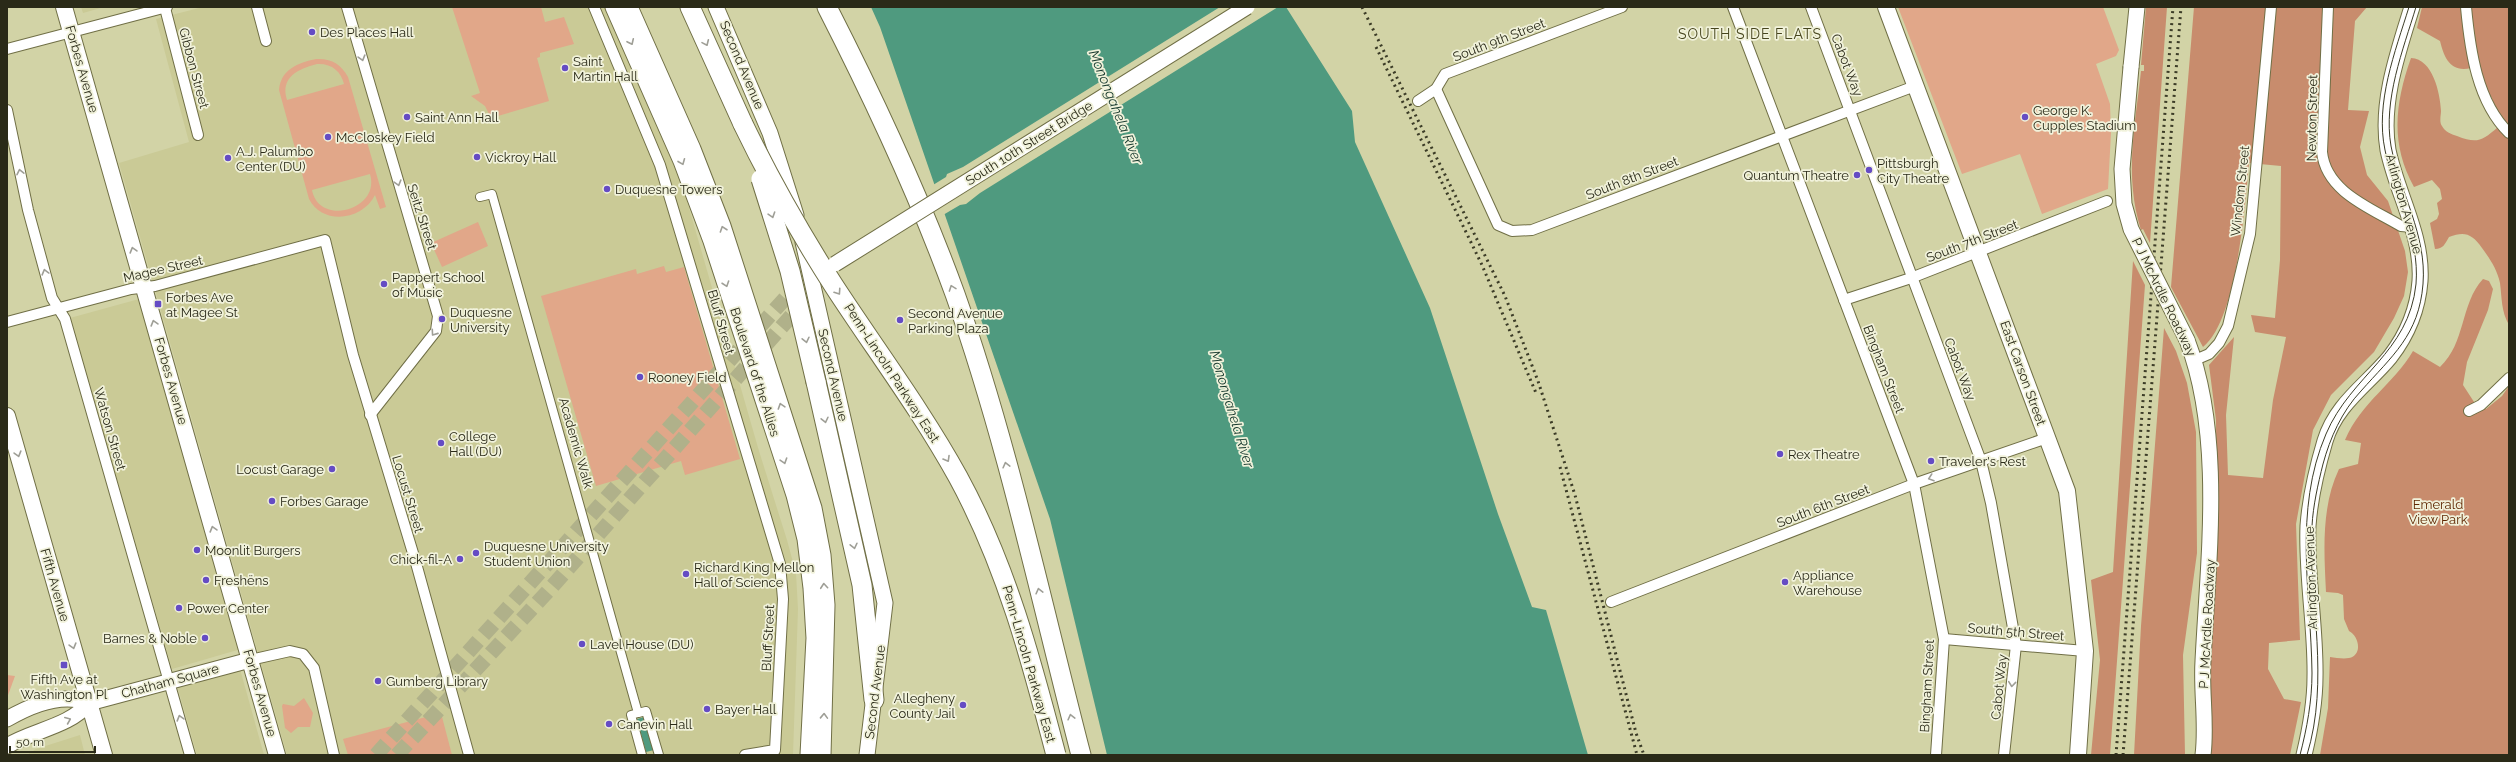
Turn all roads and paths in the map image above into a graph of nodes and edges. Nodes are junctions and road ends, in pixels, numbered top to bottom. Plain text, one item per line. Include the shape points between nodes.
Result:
1 (64, 7) edge
2 (166, 7) edge
3 (257, 7) edge
4 (347, 7) edge
5 (594, 7) edge
6 (614, 7) edge
7 (629, 7) edge
8 (690, 7) edge
9 (716, 7) edge
10 (827, 7) edge
11 (1247, 7) edge
12 (1622, 7) edge
13 (1733, 7) edge
14 (1812, 7) edge
15 (1886, 7) edge
16 (2137, 7) edge
17 (2272, 7) edge
18 (2328, 7) edge
19 (2412, 7) edge
20 (2466, 7) edge
21 (71, 32) junction
22 (266, 41) dead end
23 (7, 49) edge
24 (1915, 86) junction
25 (1436, 89) junction
26 (1418, 101) dead end
27 (7, 110) edge
28 (1850, 110) junction
29 (743, 124) junction
30 (2509, 133) edge
31 (198, 135) dead end
32 (1782, 136) junction
33 (480, 197) dead end
34 (2106, 201) dead end
35 (2412, 227) junction
36 (325, 240) joint
37 (1978, 252) junction
38 (1912, 278) junction
39 (812, 282) junction
40 (144, 288) junction
41 (789, 294) tunnel mouth
42 (1844, 300) junction
43 (58, 309) junction
44 (793, 314) tunnel mouth
45 (7, 322) edge
46 (2195, 360) junction
47 (2509, 378) edge
48 (2469, 411) dead end
49 (370, 415) junction
50 (7, 416) edge
51 (2047, 438) junction
52 (1981, 461) junction
53 (1914, 484) junction
54 (1610, 602) dead end
55 (1944, 639) junction
56 (2016, 645) junction
57 (2085, 651) junction
58 (250, 660) junction
59 (170, 681) junction
60 (874, 700) junction
61 (89, 703) junction
62 (638, 713) junction
63 (7, 719) edge
64 (7, 746) edge
65 (104, 755) edge
66 (190, 755) edge
67 (277, 755) edge
68 (334, 755) edge
69 (469, 755) edge
70 (642, 755) edge
71 (659, 755) edge
72 (745, 755) edge
73 (809, 755) edge
74 (822, 755) edge
75 (867, 755) edge
76 (1056, 755) edge
77 (1081, 755) edge
78 (1936, 755) edge
79 (2004, 755) edge
80 (2078, 755) edge
81 (2203, 755) edge
82 (2304, 755) edge

1 - 21 main road, Forbes Avenue
2 - 21 street
2 - 31 street, Gibbon Street
3 - 22 street
4 -> 49 street, Seitz Street via 438,316 436,331
5 - 72 street, Bluff Street via 660,165 780,564 783,599 776,750
6 -> 73 highway, Boulevard of the Allies via 682,161 712,241 795,495 806,540 815,638
74 -> 7 highway, Boulevard of the Allies via 826,605 822,555 813,508 722,226 692,149
8 -> 29 highway, Penn-Lincoln Parkway East
9 - 39 main road, Second Avenue via 759,104 781,162
77 -> 10 highway, Penn-Lincoln Parkway East via 1001,445 955,295 897,151
11 - 39 main road, South 10th Street Bridge, bridge via 835,264
12 - 25 street, South 9th Street via 1445,74
13 - 32 street, Bingham Street
14 - 28 street, Cabot Way
15 - 24 main road, East Carson Street
16 - 46 main road, P J McArdle Roadway, bridge via 2122,169 2124,204 2131,229
17 - 46 street, Windom Street via 2250,234 2228,326 2219,343 2209,354
18 - 35 street, Newton Street via 2322,152 2327,173 2340,189 2401,226
19 - 35 main road, Arlington Avenue via 2393,74 2386,128 2388,150
20 - 30 street via 2482,90 2498,122
21 - 23 street
40 -> 21 main road, Forbes Avenue
24 - 28 street, South 8th Street
24 - 37 main road, East Carson Street
25 - 26 street, South 9th Street
25 - 32 street, South 8th Street via 1498,225 1512,232 1532,230
43 -> 27 street, Watson Street via 52,298 28,210
28 - 32 street, South 8th Street
28 - 38 street, Cabot Way
29 -> 60 highway, bridge via 790,271 859,566
29 -> 76 highway, Penn-Lincoln Parkway East, bridge via 807,243 934,437 975,511 998,560 1021,627
32 - 42 street, Bingham Street
33 - 62 street, Academic Walk via 492,194
34 - 37 street, South 7th Street
35 - 82 main road, Arlington Avenue via 2419,256 2420,280 2417,302 2410,323 2389,358 2349,398 2338,413 2326,438 2316,477 2308,526 2315,677 2311,722
36 - 40 street, Magee Street
36 - 49 street, Locust Street
37 - 38 street, South 7th Street
37 - 51 main road, East Carson Street
38 - 42 street, South 7th Street
38 - 52 street, Cabot Way
39 - 41 main road
39 - 44 main road
39 - 60 main road, Second Avenue via 884,595 884,620
40 - 43 street, Magee Street
58 -> 40 main road, Forbes Avenue
42 - 53 street, Bingham Street
43 - 45 street, Magee Street
43 - 59 street, Watson Street via 65,319
46 - 81 main road, P J McArdle Roadway via 2204,394 2208,450 2210,560 2202,662
47 - 48 street via 2481,405
49 - 69 street, Locust Street via 416,564
50 -> 61 main road, Fifth Avenue
51 - 52 street, South 6th Street
51 - 57 main road, East Carson Street via 2067,491
52 -> 53 street, South 6th Street
52 - 56 street, Cabot Way
53 - 54 street, South 6th Street
53 - 55 street, Bingham Street
55 - 56 street, South 5th Street
55 - 78 street, Bingham Street
56 - 57 street, South 5th Street
56 -> 79 street, Cabot Way
57 - 80 main road, East Carson Street
58 - 59 main road, Chatham Square
58 - 67 main road, Forbes Avenue
58 - 68 street via 290,652 303,654 314,668
59 - 61 main road, Chatham Square
66 -> 59 street, Watson Street
60 - 75 main road, Second Avenue
61 - 63 main road via 80,699 64,698 30,708
64 -> 61 main road via 30,733 69,720
61 - 65 main road, Fifth Avenue
62 - 70 street, Academic Walk via 631,715
62 - 71 street via 646,711

